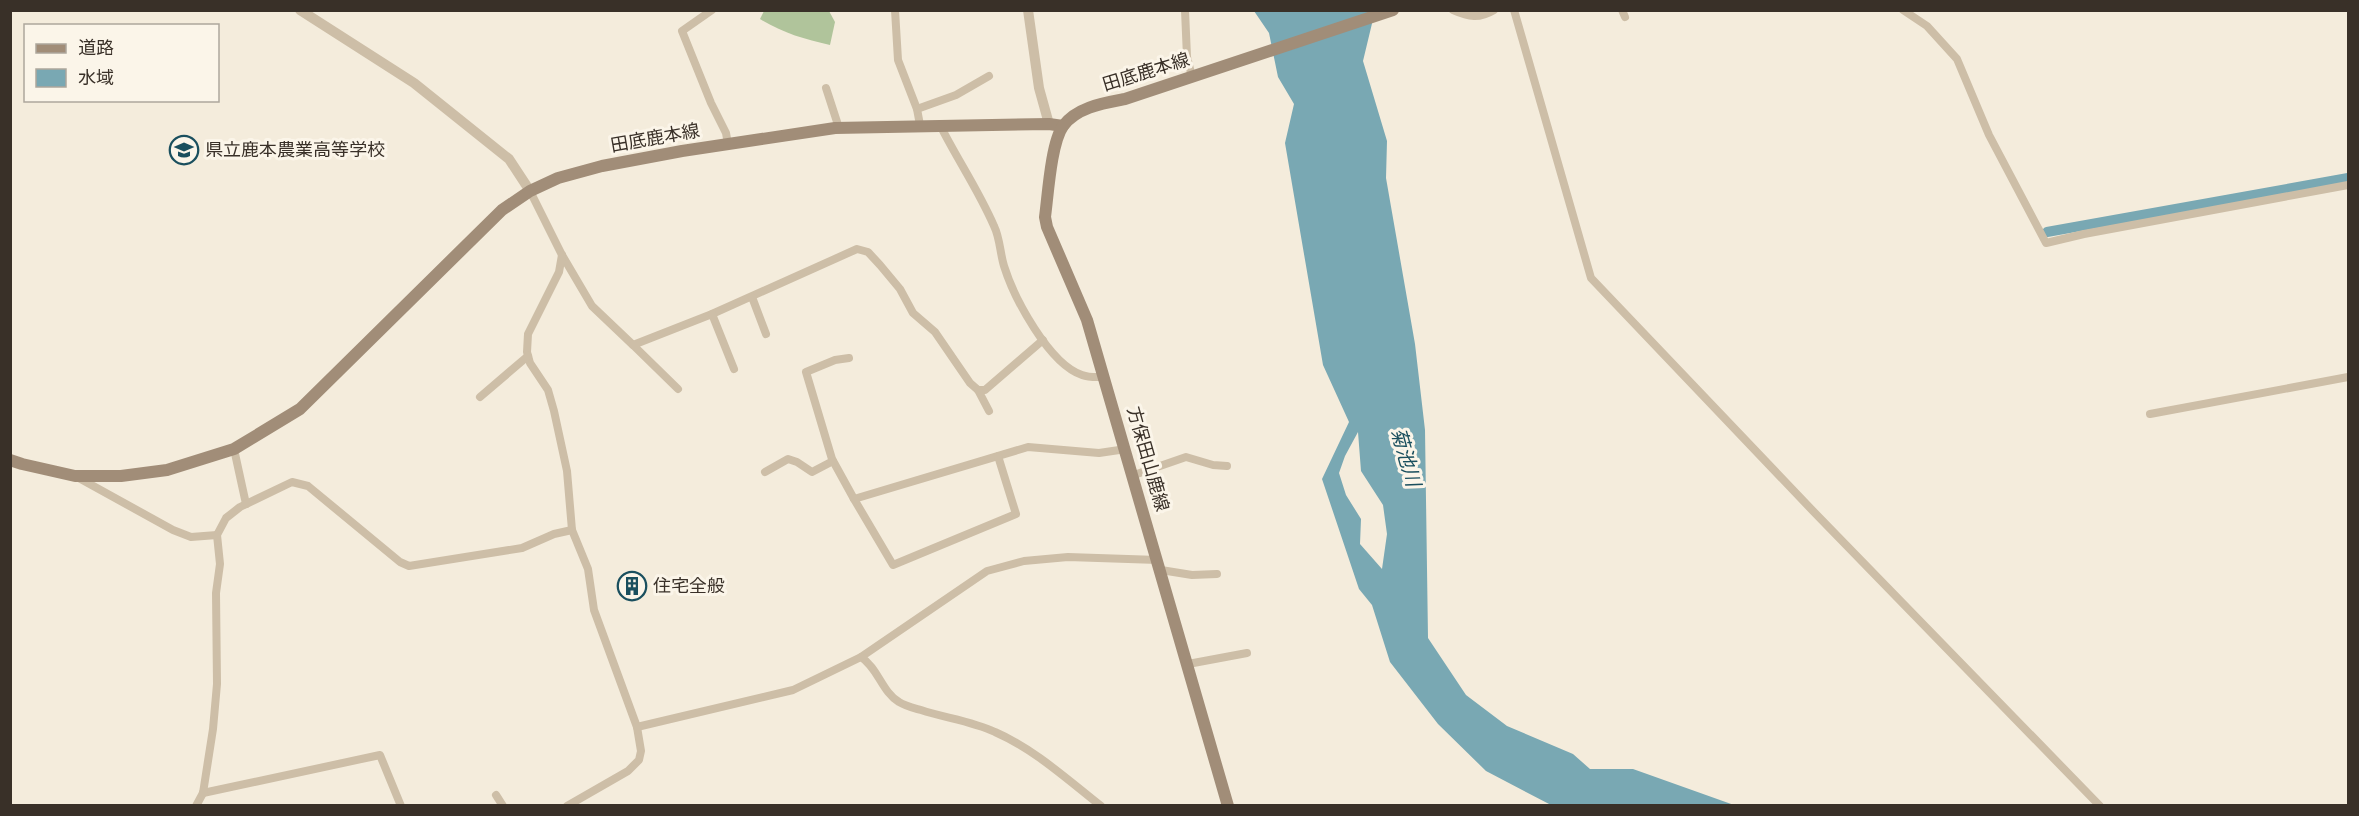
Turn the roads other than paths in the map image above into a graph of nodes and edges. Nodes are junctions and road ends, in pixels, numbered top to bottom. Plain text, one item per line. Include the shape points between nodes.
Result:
1 (300, 10) edge
2 (712, 10) edge
3 (895, 10) edge
4 (1028, 10) edge
5 (1185, 10) edge
6 (1393, 10) edge
7 (1454, 10) edge
8 (1494, 10) edge
9 (1514, 10) edge
10 (1903, 10) edge
11 (989, 76) dead end
12 (1192, 77) junction
13 (826, 88) dead end
14 (917, 109) junction
15 (1049, 124) junction
16 (920, 125) junction
17 (940, 125) junction
18 (1063, 126) junction
19 (839, 128) junction
20 (728, 144) junction
21 (2349, 185) edge
22 (530, 191) junction
23 (562, 255) junction
24 (752, 297) junction
25 (712, 314) junction
26 (766, 334) dead end
27 (1043, 340) junction
28 (633, 345) junction
29 (528, 356) junction
30 (849, 358) dead end
31 (734, 369) dead end
32 (1105, 377) junction
33 (2349, 377) edge
34 (678, 389) dead end
35 (978, 390) junction
36 (480, 398) dead end
37 (989, 411) dead end
38 (2150, 414) dead end
39 (234, 449) junction
40 (1126, 449) junction
41 (998, 456) junction
42 (10, 459) edge
43 (833, 461) junction
44 (1227, 466) dead end
45 (765, 472) dead end
46 (1134, 475) junction
47 (75, 476) junction
48 (854, 498) junction
49 (246, 504) junction
50 (572, 530) junction
51 (217, 535) junction
52 (1159, 565) junction
53 (1217, 574) dead end
54 (1247, 653) dead end
55 (861, 657) junction
56 (1188, 664) junction
57 (637, 727) junction
58 (203, 794) junction
59 (496, 795) dead end
60 (196, 806) edge
61 (401, 806) edge
62 (503, 806) edge
63 (567, 806) edge
64 (1101, 806) edge
65 (1228, 806) edge
66 (2100, 806) edge

1 - 22 street via 414,83 509,159
2 - 20 street via 682,31
3 - 14 street via 898,60
4 - 15 street via 1039,88
5 - 12 street
6 - 12 main road, 田底鹿本線
7 - 8 street via 1469,17
9 - 66 street via 1591,278
10 - 21 street via 1927,26 1957,58 1989,135 2046,243
11 - 14 street via 956,95
12 - 18 main road, 田底鹿本線 via 1086,109
13 - 19 street
14 - 16 street
15 - 17 main road, 田底鹿本線
15 - 18 main road, 田底鹿本線
16 - 17 main road, 田底鹿本線
16 - 19 main road, 田底鹿本線
17 - 27 street via 995,228 1014,292
18 - 32 main road, 方保田山鹿線 via 1054,155 1047,227 1088,320
19 - 20 main road, 田底鹿本線
20 - 22 main road, 田底鹿本線 via 602,166 558,178
22 - 23 street
22 - 39 main road, 田底鹿本線 via 483,227 300,409
23 - 28 street via 592,306
23 - 29 street via 559,272 528,334
24 - 25 street
24 - 26 street
24 - 35 street via 856,249 868,252 900,289 913,314 935,332
25 - 28 street
25 - 31 street
27 - 32 street via 1064,365 1080,375
27 - 35 street via 985,390
28 - 34 street
29 - 36 street
29 - 50 street via 548,390 554,411 567,471
30 - 43 street via 806,372
32 - 40 main road, 方保田山鹿線
33 - 38 street
35 - 37 street
39 - 47 main road, 田底鹿本線 via 167,471
39 - 49 street
40 - 41 street via 1099,453 1028,447
40 - 46 main road, 方保田山鹿線
41 - 48 street
41 - 48 street via 1016,514 893,566
42 - 47 main road, 田底鹿本線
43 - 45 street via 812,472 788,459
43 - 48 street
44 - 46 street via 1186,457
46 - 52 main road, 方保田山鹿線
47 - 51 street via 173,531 191,537
49 - 50 street via 292,482 308,486 409,566 522,548
49 - 51 street via 226,518
50 - 57 street via 588,569 594,610
51 - 58 street via 217,684
52 - 53 street via 1192,575
52 - 55 street via 1068,557 1024,561 987,571
52 - 56 main road, 方保田山鹿線
54 - 56 street
55 - 57 street via 793,690
55 - 64 street via 900,703 998,733
56 - 65 main road, 方保田山鹿線
57 - 63 street via 640,752 635,764
58 - 60 street
58 - 61 street via 380,755
59 - 62 street

